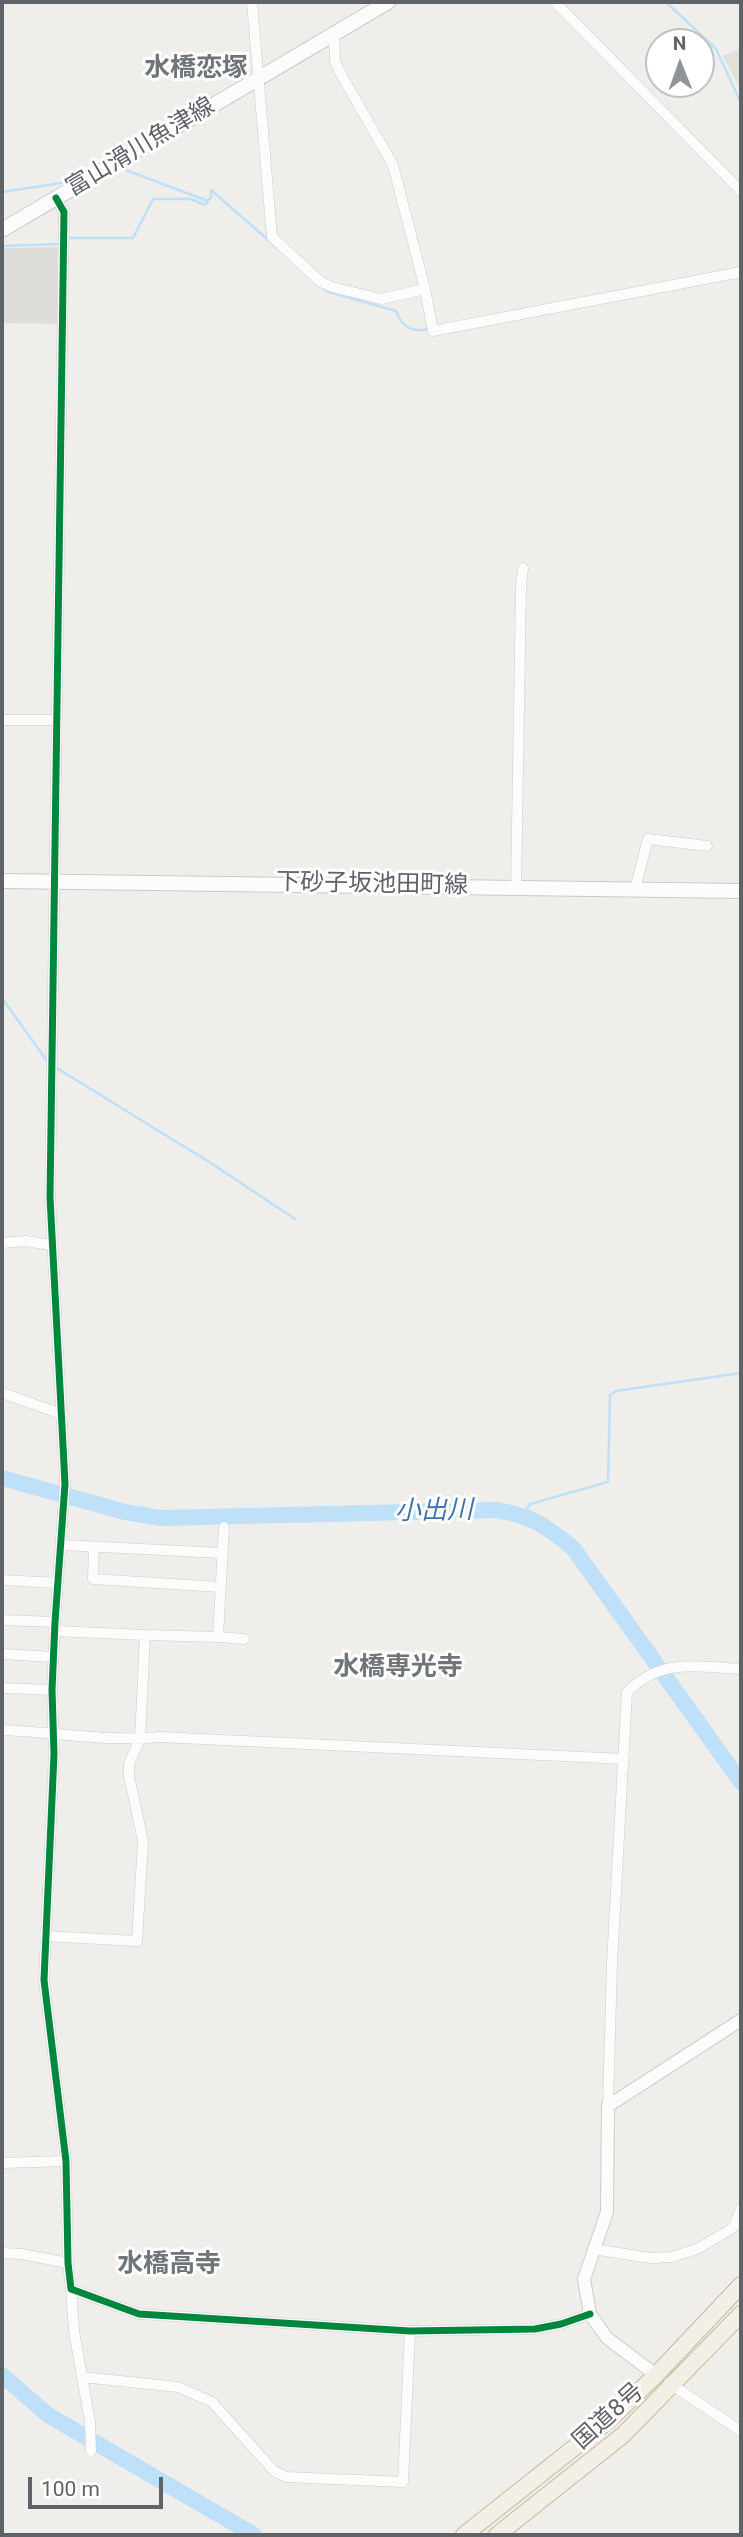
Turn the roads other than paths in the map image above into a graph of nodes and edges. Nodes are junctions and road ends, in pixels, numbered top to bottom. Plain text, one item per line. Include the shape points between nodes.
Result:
1 (252, 2) edge
2 (388, 2) edge
3 (555, 2) edge
4 (334, 34) junction
5 (258, 78) junction
6 (741, 191) edge
7 (57, 198) junction
8 (2, 230) edge
9 (741, 272) edge
10 (425, 289) junction
11 (523, 568) dead end
12 (2, 720) edge
13 (56, 720) junction
14 (707, 846) dead end
15 (2, 881) edge
16 (54, 882) junction
17 (516, 888) junction
18 (635, 889) junction
19 (741, 891) edge
20 (2, 1243) edge
21 (51, 1245) junction
22 (2, 1392) edge
23 (62, 1414) junction
24 (224, 1527) dead end
25 (61, 1545) junction
26 (94, 1547) junction
27 (222, 1553) junction
28 (2, 1580) edge
29 (58, 1583) junction
30 (220, 1587) junction
31 (2, 1620) edge
32 (54, 1626) junction
33 (145, 1635) junction
34 (218, 1637) junction
35 (244, 1639) dead end
36 (2, 1654) edge
37 (53, 1657) junction
38 (741, 1669) edge
39 (2, 1688) edge
40 (52, 1690) junction
41 (2, 1730) edge
42 (53, 1732) junction
43 (141, 1739) junction
44 (624, 1759) junction
45 (45, 1936) junction
46 (741, 2020) edge
47 (608, 2106) junction
48 (66, 2161) junction
49 (2, 2163) edge
50 (741, 2209) edge
51 (593, 2249) junction
52 (2, 2253) edge
53 (68, 2263) junction
54 (741, 2285) edge
55 (71, 2288) junction
56 (590, 2314) junction
57 (741, 2314) edge
58 (410, 2331) junction
59 (656, 2375) junction
60 (82, 2377) junction
61 (673, 2386) junction
62 (741, 2431) edge
63 (91, 2451) dead end
64 (464, 2535) edge
65 (497, 2535) edge

1 - 5 street
2 - 4 main road, 富山滑川魚津線
3 - 6 street
4 - 5 main road, 富山滑川魚津線
4 - 10 street via 338,69 393,165
5 - 7 main road, 富山滑川魚津線
5 - 10 street via 272,237 332,287 381,299
7 - 8 main road, 富山滑川魚津線
7 - 13 street via 64,212
9 - 10 street via 433,331
11 - 17 street
12 - 13 street
13 - 16 street
14 - 18 street via 648,839
15 - 16 main road, 下砂子坂池田町線
16 - 17 main road, 下砂子坂池田町線
16 - 21 street
17 - 18 main road, 下砂子坂池田町線
18 - 19 main road, 下砂子坂池田町線
20 - 21 street
21 - 23 street
22 - 23 street
23 - 25 street via 65,1484
24 - 27 street
25 - 26 street
25 - 29 street
26 - 27 street
26 - 30 street via 93,1579
27 - 30 street
28 - 29 street
29 - 32 street
30 - 34 street
31 - 32 street
32 - 33 street
32 - 37 street
33 - 34 street
33 - 43 street
34 - 35 street
36 - 37 street
37 - 40 street
38 - 44 street via 675,1665 640,1680 626,1692
39 - 40 street
40 - 42 street
41 - 42 street
42 - 43 street
42 - 45 street
43 - 44 street
43 - 45 street via 129,1764 143,1842 137,1941
44 - 47 street
45 - 48 street via 46,2005
46 - 47 street
47 - 51 street via 607,2212
48 - 49 street
48 - 53 street
50 - 51 street via 733,2228 697,2249 672,2257
51 - 56 street via 584,2279
52 - 53 street
53 - 55 street
54 - 59 highway, 国道8号
55 - 58 street via 139,2314
55 - 60 street
56 - 58 street via 535,2329
56 - 59 street via 607,2337
57 - 61 highway, 国道8号
58 - 60 street via 403,2482 286,2477 274,2471 212,2402 178,2387
59 - 61 street
59 - 64 highway, 国道8号 via 609,2420
60 - 63 street
61 - 62 street
61 - 65 highway, 国道8号 via 622,2435

